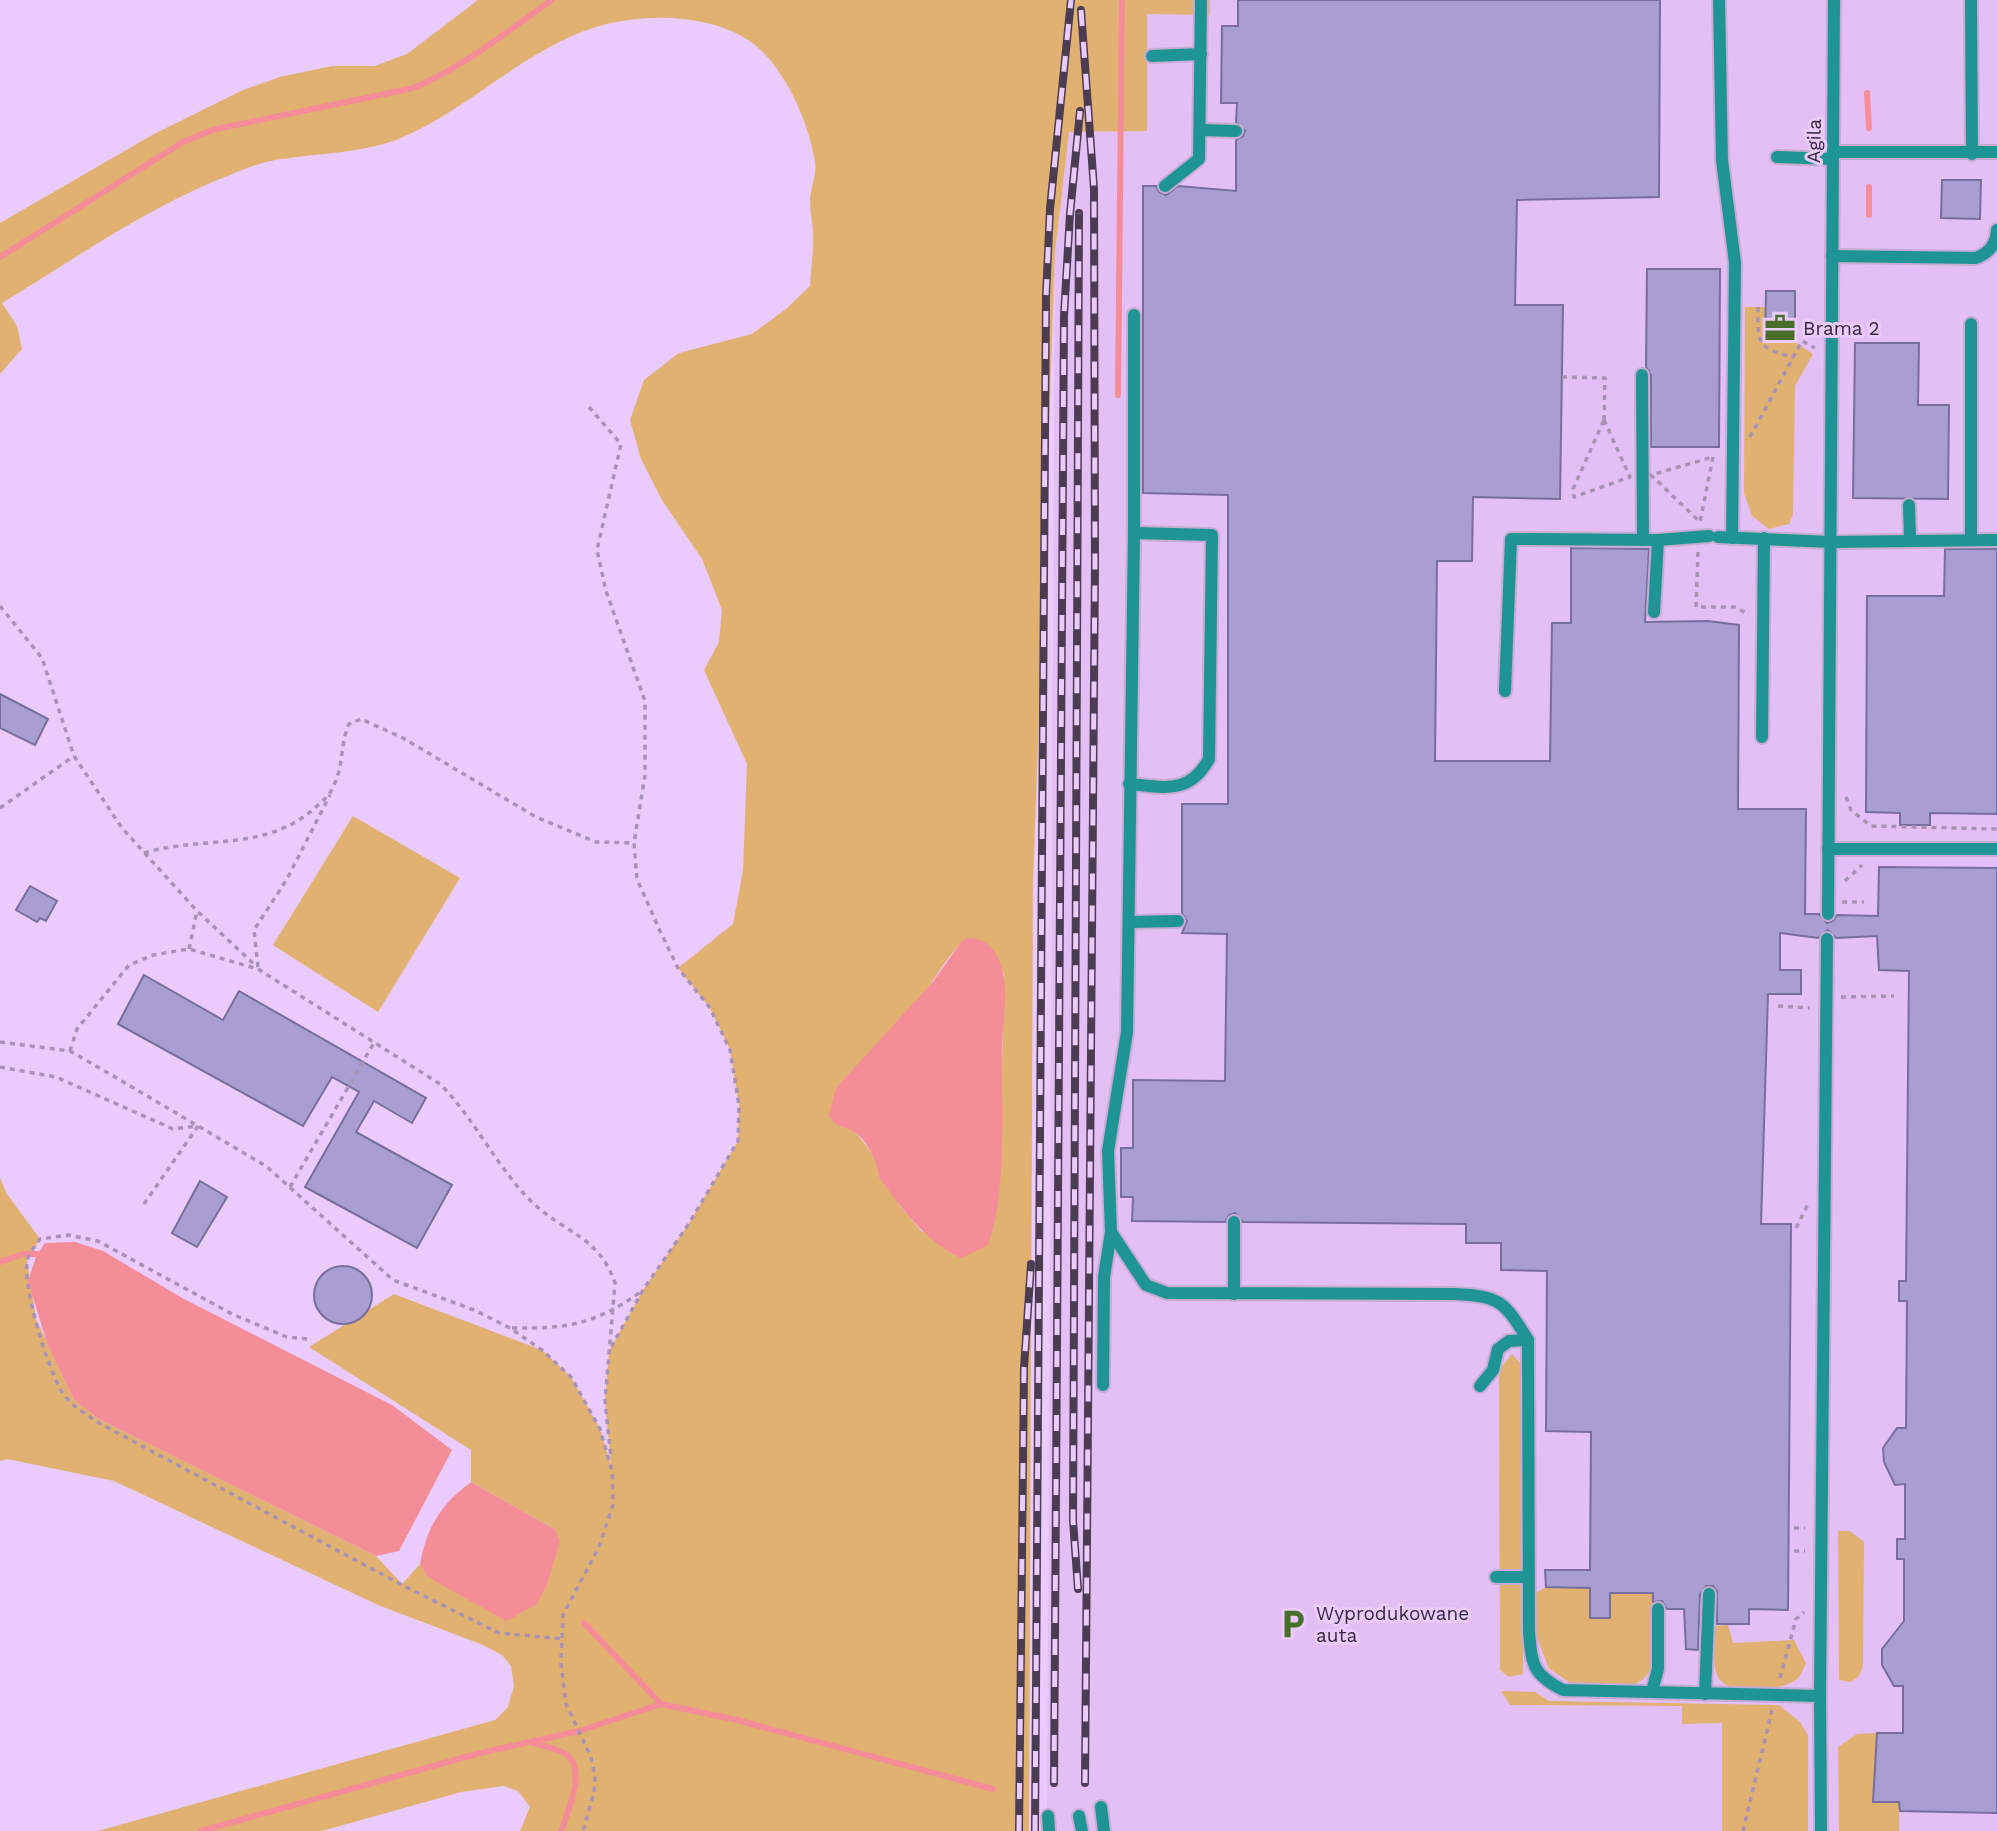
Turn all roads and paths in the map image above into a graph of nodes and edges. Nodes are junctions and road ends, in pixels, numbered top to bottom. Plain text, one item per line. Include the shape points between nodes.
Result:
1 (1201, 0) edge
2 (1719, 0) edge
3 (1834, 0) edge
4 (1970, 0) edge
5 (1200, 54) junction
6 (1152, 56) dead end
7 (1200, 131) junction
8 (1236, 131) dead end
9 (1997, 152) edge
10 (1972, 154) junction
11 (1833, 155) junction
12 (1777, 157) dead end
13 (1165, 186) dead end
14 (1997, 230) edge
15 (1832, 256) junction
16 (1758, 307) dead end
17 (1134, 315) dead end
18 (1970, 324) dead end
19 (1815, 348) dead end
20 (1793, 357) junction
21 (1642, 375) dead end
22 (1562, 377) dead end
23 (589, 407) dead end
24 (1604, 420) junction
25 (1746, 446) dead end
26 (1909, 505) dead end
27 (1700, 522) joint
28 (1134, 533) junction
29 (1720, 537) junction
30 (1764, 538) junction
31 (1910, 539) junction
32 (1643, 540) junction
33 (1658, 540) junction
34 (1971, 540) junction
35 (1997, 540) edge
36 (1831, 542) junction
37 (1699, 551) dead end
38 (0, 606) edge
39 (1654, 612) dead end
40 (1752, 617) dead end
41 (1504, 691) dead end
42 (1762, 737) dead end
43 (74, 756) junction
44 (1129, 784) junction
45 (330, 793) junction
46 (0, 808) edge
47 (1871, 826) dead end
48 (1997, 829) edge
49 (634, 843) junction
50 (1828, 849) junction
51 (1997, 849) edge
52 (144, 853) junction
53 (1866, 862) dead end
54 (1842, 885) dead end
55 (1842, 902) dead end
56 (1864, 902) dead end
57 (197, 911) junction
58 (1828, 914) dead end
59 (1178, 921) dead end
60 (1130, 922) junction
61 (1827, 939) dead end
62 (189, 949) junction
63 (258, 969) junction
64 (1894, 996) dead end
65 (1840, 997) dead end
66 (375, 1041) junction
67 (0, 1042) edge
68 (70, 1051) junction
69 (0, 1067) edge
70 (198, 1126) junction
71 (290, 1187) junction
72 (144, 1204) dead end
73 (1234, 1222) dead end
74 (1111, 1232) junction
75 (643, 1290) junction
76 (1234, 1294) junction
77 (612, 1312) junction
78 (510, 1328) junction
79 (307, 1339) dead end
80 (1528, 1340) junction
81 (609, 1351) junction
82 (1103, 1385) dead end
83 (1480, 1386) dead end
84 (612, 1471) junction
85 (1794, 1528) dead end
86 (1808, 1528) dead end
87 (1807, 1550) dead end
88 (1794, 1551) dead end
89 (1496, 1577) dead end
90 (1528, 1577) junction
91 (1709, 1594) dead end
92 (1658, 1609) dead end
93 (1796, 1619) dead end
94 (564, 1639) junction
95 (1652, 1691) junction
96 (1705, 1694) junction
97 (1776, 1695) junction
98 (1820, 1696) junction
99 (1101, 1807) dead end
100 (1048, 1816) dead end
101 (1079, 1816) dead end
102 (583, 1831) edge
103 (1049, 1831) edge
104 (1082, 1831) edge
105 (1104, 1831) edge
106 (1743, 1831) edge
107 (1822, 1831) edge

1 - 5 lane
2 - 29 lane via 1722,160 1735,263
3 - 11 lane, Agila
4 - 10 lane
5 - 6 lane
5 - 7 lane
7 - 8 lane
7 - 13 lane via 1199,159
9 - 10 lane
10 - 11 lane
11 - 12 lane
11 - 15 lane, Agila
14 - 15 lane via 1988,253 1976,258
15 - 36 lane, Agila
16 - 20 path via 1758,340 1768,351
17 - 28 lane
18 - 34 lane
19 - 20 path via 1802,341
20 - 25 path
21 - 32 lane
22 - 24 path via 1605,378
23 - 49 path via 621,444 597,550 606,591 645,701 645,775
24 - 24 path via 1630,477 1573,498 1573,489
26 - 31 lane
27 - 27 path via 1713,457 1651,475 1661,484
28 - 44 lane
28 - 44 lane via 1212,535 1209,759 1201,774 1175,788
29 - 30 lane
29 - 33 lane
30 - 36 lane
30 - 42 lane
31 - 34 lane
31 - 36 lane
32 - 33 lane
32 - 41 lane via 1511,539
33 - 39 lane
34 - 35 lane
36 - 50 lane, Agila
37 - 40 path via 1696,607 1736,607
38 - 43 path via 42,658
43 - 46 path
43 - 52 path
44 - 60 lane
45 - 49 path via 343,763 343,739 349,724 361,719 403,738 536,817 596,842
45 - 52 path via 299,823 258,837
45 - 63 path via 287,879 254,930
47 - 48 path
49 - 75 path via 637,880 660,931 678,968 710,1008 730,1050 739,1105 738,1141
50 - 51 lane
50 - 58 lane, Agila
52 - 57 path
53 - 54 path
55 - 56 path
57 - 62 path
57 - 63 path
59 - 60 lane
60 - 74 lane via 1127,1032 1108,1151
61 - 98 lane
62 - 63 path
62 - 68 path via 153,955 130,965 77,1029
63 - 66 path
64 - 65 path
66 - 71 path
66 - 77 path via 440,1084 464,1108 504,1171 534,1204 597,1248 615,1283
67 - 68 path
68 - 70 path
69 - 70 path via 56,1077 173,1129
70 - 71 path via 266,1166
70 - 72 path
71 - 78 path via 393,1280
73 - 76 lane
74 - 76 lane via 1146,1285 1167,1293
74 - 82 lane via 1104,1277
75 - 77 path
75 - 81 path
76 - 80 lane via 1479,1295 1497,1299
77 - 78 path via 573,1325
77 - 81 path
78 - 84 path via 571,1377 600,1429
79 - 94 path via 287,1337 232,1314 98,1241 68,1235 40,1239 27,1261 39,1332 58,1383 76,1407 499,1633
80 - 83 lane via 1509,1341 1498,1349 1493,1370
80 - 90 lane
81 - 84 path via 605,1401
84 - 94 path via 613,1505 599,1547 566,1604
85 - 86 path
87 - 88 path
89 - 90 lane
90 - 95 lane via 1531,1662 1542,1679 1563,1690
91 - 96 lane
92 - 95 lane via 1658,1669
93 - 97 path
94 - 102 path via 561,1663 566,1704 592,1757 595,1777
95 - 96 lane
96 - 97 lane
97 - 98 lane
97 - 106 path
98 - 107 lane
99 - 105 lane
100 - 103 lane
101 - 104 lane

